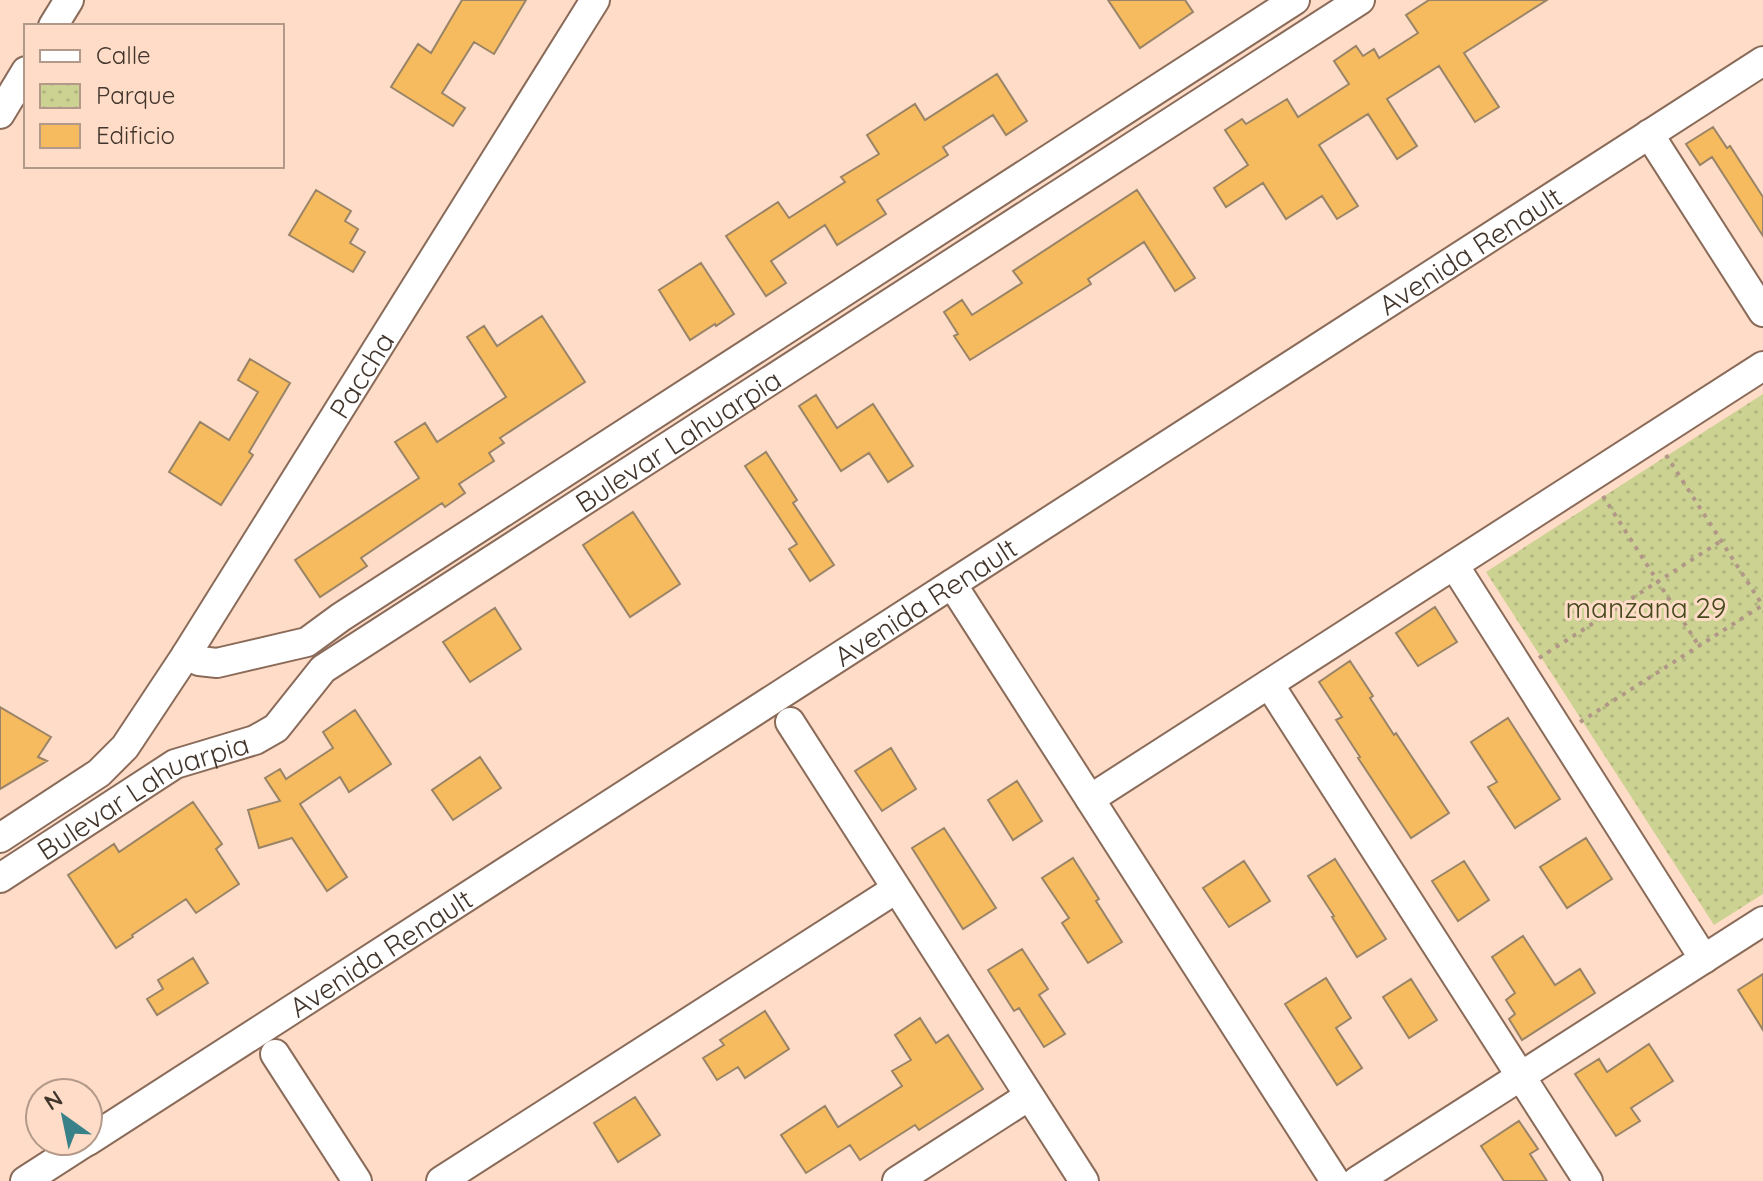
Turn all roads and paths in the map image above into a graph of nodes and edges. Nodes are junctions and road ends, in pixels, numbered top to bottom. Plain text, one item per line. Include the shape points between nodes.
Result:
1 (69, 0) edge
2 (595, 0) edge
3 (1295, 0) edge
4 (1360, 0) edge
5 (54, 24) edge
6 (1763, 61) edge
7 (24, 74) edge
8 (0, 114) edge
9 (1649, 134) junction
10 (1763, 312) edge
11 (1763, 366) edge
12 (1654, 437) junction
13 (1590, 477) junction
14 (1721, 541) junction
15 (1454, 565) junction
16 (1658, 582) junction
17 (952, 584) junction
18 (1763, 605) edge
19 (307, 642) junction
20 (1699, 646) junction
21 (186, 655) junction
22 (323, 669) junction
23 (1520, 670) junction
24 (1269, 684) junction
25 (790, 722) dead end
26 (1561, 734) junction
27 (125, 747) junction
28 (155, 777) junction
29 (1090, 799) junction
30 (0, 838) edge
31 (0, 878) edge
32 (896, 889) junction
33 (1763, 921) edge
34 (1704, 959) junction
35 (275, 1054) dead end
36 (1520, 1076) junction
37 (1029, 1096) junction
38 (104, 1131) edge
39 (63, 1157) edge
40 (25, 1181) edge
41 (357, 1181) edge
42 (441, 1181) edge
43 (897, 1181) edge
44 (1084, 1181) edge
45 (1335, 1181) edge
46 (1357, 1181) edge
47 (1588, 1181) edge

1 - 5 street
2 - 21 street, Paccha
3 - 19 street
4 - 22 street, Bulevar Lahuarpia
6 - 9 street, Avenida Renault
7 - 8 street
9 - 10 street
9 - 17 street, Avenida Renault
11 - 12 street
12 - 13 street
12 - 14 path
13 - 15 street
13 - 16 path
14 - 16 path
14 - 18 path
15 - 23 street
15 - 24 street
16 - 20 path
16 - 23 path
17 - 29 street
17 - 38 street, Avenida Renault
18 - 20 path
19 - 21 street via 217,663
19 - 22 street
20 - 26 path
21 - 27 street, Paccha
22 - 28 street, Bulevar Lahuarpia via 276,728 255,740 175,764
23 - 26 street
24 - 29 street
24 - 36 street
25 - 32 street
26 - 34 street
27 - 28 street via 129,762
27 - 30 street, Paccha via 99,773
28 - 31 street, Bulevar Lahuarpia
29 - 45 street
32 - 37 street
32 - 42 street
33 - 34 street
34 - 36 street
35 - 41 street
36 - 46 street
36 - 47 street
37 - 43 street
37 - 44 street
39 - 40 street, Avenida Renault

